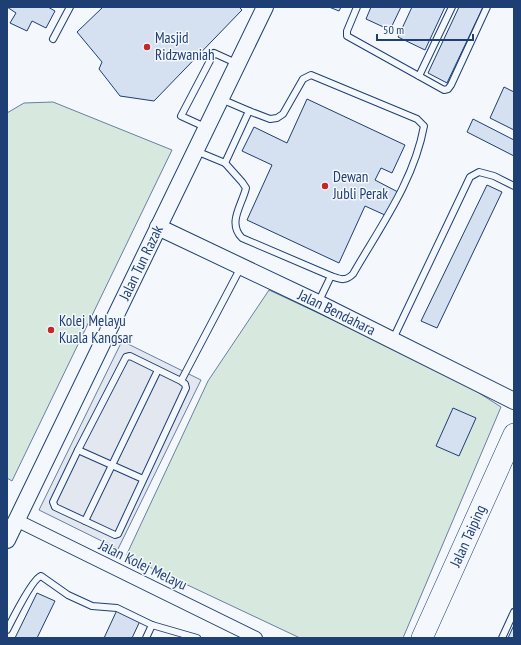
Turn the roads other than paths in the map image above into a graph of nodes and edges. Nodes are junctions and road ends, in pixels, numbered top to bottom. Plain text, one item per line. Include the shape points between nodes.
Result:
1 (70, 7) edge
2 (265, 7) edge
3 (357, 7) edge
4 (452, 7) edge
5 (487, 7) edge
6 (53, 40) dead end
7 (238, 64) junction
8 (419, 76) junction
9 (221, 99) junction
10 (249, 111) junction
11 (207, 128) junction
12 (196, 151) junction
13 (225, 163) junction
14 (514, 186) edge
15 (158, 228) junction
16 (241, 267) junction
17 (331, 276) junction
18 (318, 303) junction
19 (392, 339) junction
20 (158, 370) junction
21 (181, 381) junction
22 (514, 401) edge
23 (514, 434) edge
24 (78, 450) junction
25 (112, 466) junction
26 (143, 479) junction
27 (16, 520) junction
28 (86, 522) junction
29 (7, 540) edge
30 (514, 612) edge
31 (152, 625) junction
32 (7, 630) edge
33 (146, 638) edge
34 (197, 638) edge
35 (256, 638) edge
36 (422, 638) edge
37 (502, 638) edge

1 - 6 lane
2 - 7 street, Jalan Tun Razak
3 - 8 lane via 347,36
4 - 8 lane
5 - 8 lane via 448,90 441,89
7 - 9 street, Jalan Tun Razak
7 - 11 lane via 214,53 180,116
9 - 10 lane
9 - 11 street, Jalan Tun Razak
10 - 13 lane
10 - 17 lane via 270,119 277,118 283,114 303,79 311,76 417,119 424,126 406,184 353,274 342,279
11 - 12 street, Jalan Tun Razak
12 - 13 lane
12 - 15 street, Jalan Tun Razak
13 - 17 lane via 246,188 236,217 237,234
14 - 19 lane via 479,172 470,178
15 - 16 street, Jalan Bendahara
15 - 27 street, Jalan Tun Razak
16 - 18 street, Jalan Bendahara
16 - 21 lane
17 - 18 lane
18 - 19 street, Jalan Bendahara
19 - 22 street, Jalan Bendahara
20 - 21 lane
20 - 24 lane via 130,356 126,357
20 - 25 lane
21 - 26 lane via 186,388
23 - 36 highway, Jalan Taiping
24 - 25 lane
24 - 28 lane via 53,505
25 - 26 lane
25 - 28 lane
26 - 28 lane via 117,535
27 - 29 street, Jalan Tun Razak
27 - 35 street, Jalan Kolej Melayu
30 - 37 lane
31 - 32 lane via 117,608 92,606 68,596 41,576 37,577 28,591
31 - 33 lane
31 - 34 lane

